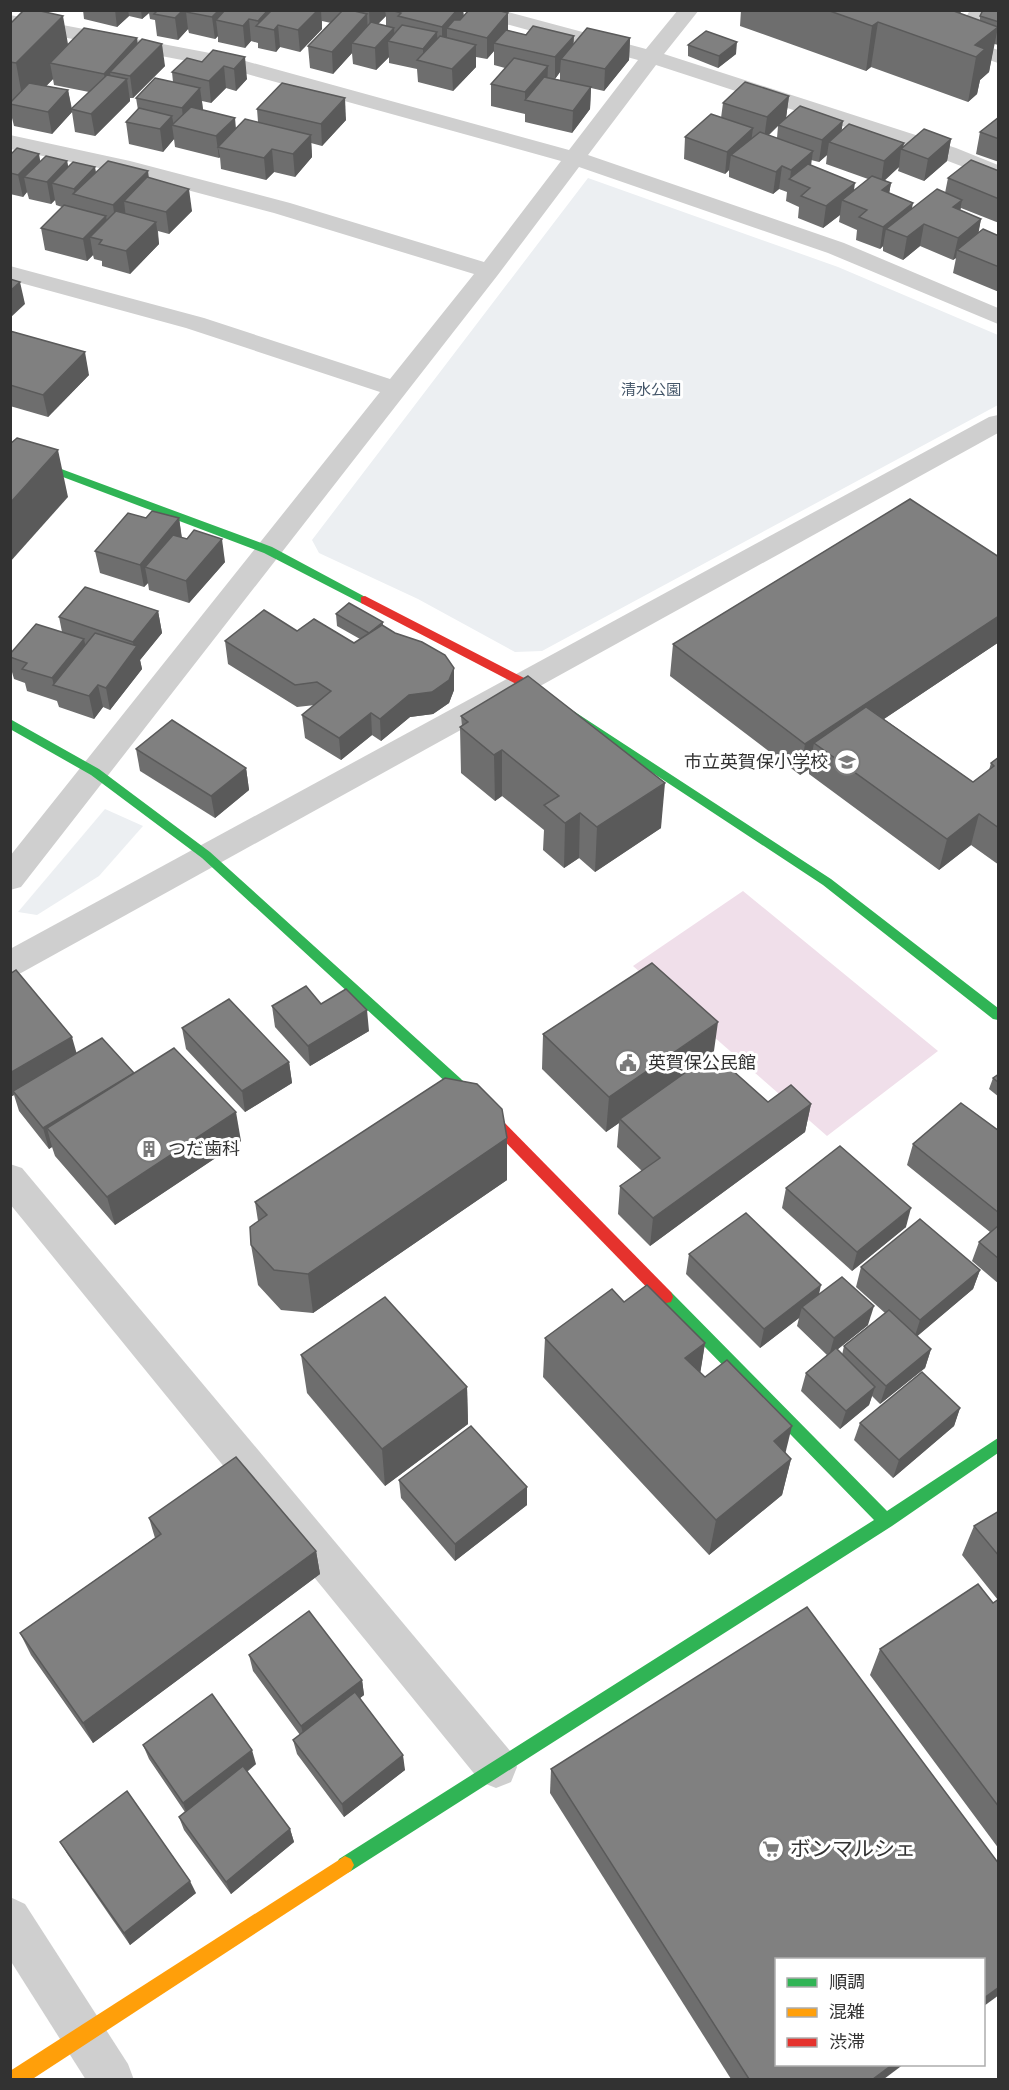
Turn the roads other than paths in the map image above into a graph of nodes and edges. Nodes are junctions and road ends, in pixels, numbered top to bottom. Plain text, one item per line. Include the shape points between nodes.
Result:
1 (476, 10) edge
2 (689, 10) edge
3 (981, 10) edge
4 (10, 21) edge
5 (929, 34) edge
6 (961, 44) junction
7 (651, 57) junction
8 (999, 57) edge
9 (10, 142) edge
10 (575, 158) junction
11 (999, 173) edge
12 (489, 271) junction
13 (10, 273) edge
14 (999, 317) edge
15 (395, 389) junction
16 (999, 423) edge
17 (10, 453) edge
18 (268, 550) junction
19 (524, 683) junction
20 (10, 723) edge
21 (95, 772) junction
22 (206, 855) junction
23 (10, 879) edge
24 (10, 964) edge
25 (999, 1015) edge
26 (10, 1178) edge
27 (999, 1445) edge
28 (886, 1521) junction
29 (496, 1767) junction
30 (10, 1920) edge
31 (83, 2036) junction
32 (14, 2079) edge
33 (112, 2079) edge

1 - 7 street
2 - 7 street
3 - 6 street
4 - 10 street via 231,63
5 - 6 street
6 - 8 street
7 - 10 street
7 - 11 street
9 - 12 street via 130,168 282,208
10 - 12 street
10 - 14 street via 836,248
12 - 15 street
13 - 15 street via 195,323
15 - 18 street
16 - 19 street
17 - 18 street
18 - 19 street
18 - 21 street
19 - 22 street
19 - 25 street via 826,882
20 - 21 street
21 - 22 street
21 - 23 street
22 - 24 street
22 - 28 street via 455,1082
26 - 29 street
27 - 28 street
28 - 29 street
29 - 31 street
30 - 31 street
31 - 32 street
31 - 33 street

